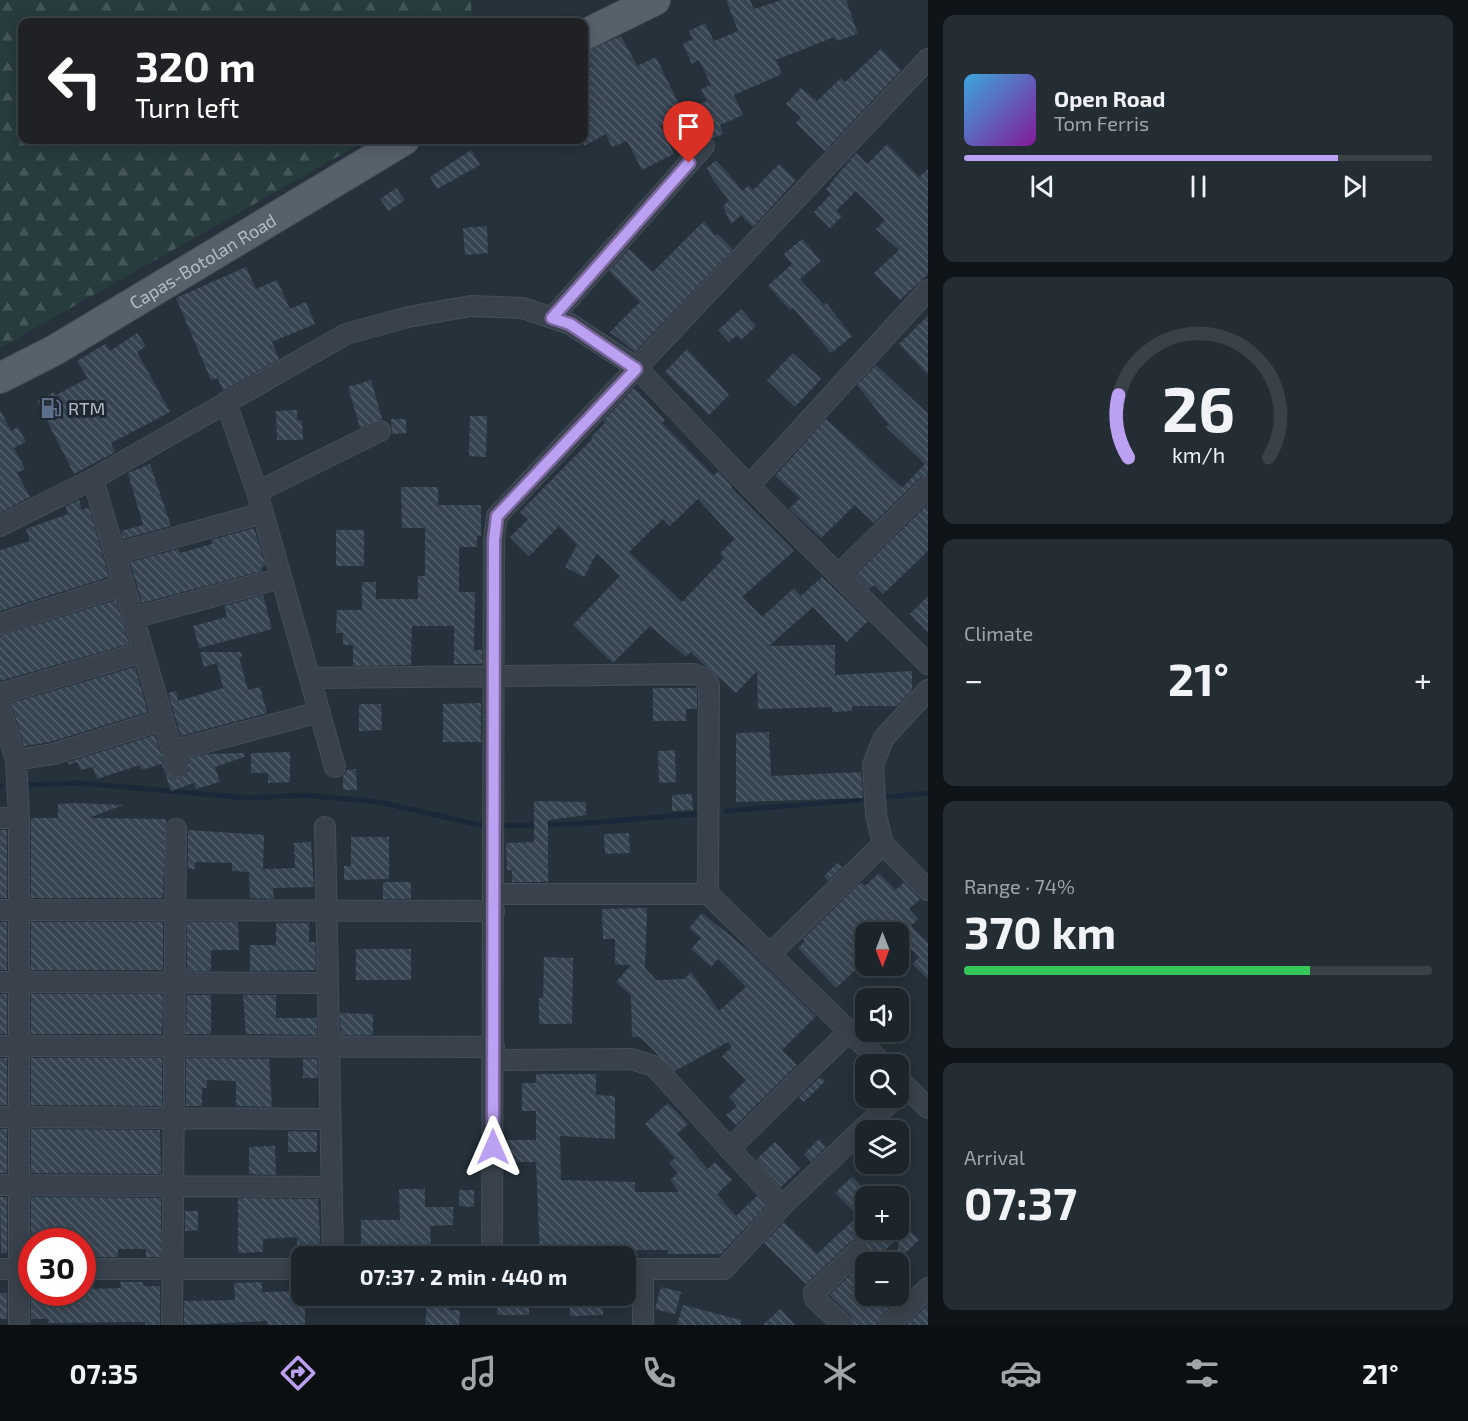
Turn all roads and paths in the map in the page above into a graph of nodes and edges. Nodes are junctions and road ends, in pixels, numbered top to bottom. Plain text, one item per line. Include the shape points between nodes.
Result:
1 (655, 0) edge
2 (588, 33) edge
3 (928, 59) edge
4 (397, 144) edge
5 (704, 146) dead end
6 (928, 290) edge
7 (552, 318) junction
8 (636, 369) junction
9 (0, 378) edge
10 (226, 402) junction
11 (380, 431) dead end
12 (93, 479) junction
13 (749, 486) junction
14 (928, 487) edge
15 (257, 492) junction
16 (263, 513) junction
17 (0, 526) edge
18 (115, 554) junction
19 (838, 575) junction
20 (281, 578) junction
21 (124, 585) junction
22 (133, 618) junction
23 (0, 624) edge
24 (143, 652) junction
25 (928, 664) edge
26 (495, 677) junction
27 (311, 678) junction
28 (928, 690) edge
29 (0, 694) edge
30 (0, 708) edge
31 (320, 712) junction
32 (163, 720) junction
33 (16, 760) junction
34 (335, 767) dead end
35 (9, 817) edge
36 (325, 827) dead end
37 (176, 829) dead end
38 (883, 844) junction
39 (928, 890) edge
40 (708, 894) junction
41 (495, 902) junction
42 (9, 910) edge
43 (175, 910) junction
44 (326, 910) junction
45 (770, 954) junction
46 (9, 982) edge
47 (174, 982) junction
48 (328, 983) junction
49 (849, 1031) junction
50 (9, 1046) edge
51 (173, 1047) junction
52 (329, 1047) junction
53 (494, 1053) junction
54 (873, 1054) edge
55 (909, 1096) edge
56 (882, 1108) edge
57 (928, 1108) edge
58 (9, 1117) edge
59 (173, 1118) junction
60 (330, 1119) junction
61 (729, 1149) junction
62 (9, 1185) edge
63 (172, 1186) junction
64 (332, 1187) junction
65 (782, 1206) junction
66 (333, 1246) edge
67 (492, 1246) edge
68 (855, 1254) edge
69 (17, 1269) edge
70 (96, 1269) edge
71 (171, 1269) junction
72 (291, 1269) edge
73 (636, 1270) edge
74 (636, 1282) edge
75 (925, 1297) edge
76 (19, 1325) edge
77 (172, 1325) edge
78 (643, 1325) edge
79 (843, 1325) edge
80 (889, 1325) edge

1 - 2 main road
3 - 8 street
4 - 9 main road, Capas-Botolan Road via 55,350
5 - 7 street
6 - 13 street
7 - 8 street via 570,324
7 - 10 street via 523,308 471,306 408,317 346,334
8 - 13 street
8 - 26 street via 497,516
10 - 12 street
10 - 15 street
11 - 15 street
12 - 17 street
12 - 18 street
13 - 19 street
14 - 19 street
15 - 16 street
16 - 18 street
16 - 20 street
18 - 21 street
19 - 25 street
20 - 22 street
20 - 27 street
21 - 22 street
21 - 23 street
22 - 24 street
24 - 29 street
24 - 32 street
26 - 27 street
26 - 40 street via 694,674 705,678 709,685
26 - 41 street
27 - 31 street
28 - 38 street via 883,739 877,751 873,791
30 - 33 street
31 - 32 street via 174,759
31 - 34 street
32 - 33 street via 53,754
33 - 35 street
35 - 42 street
36 - 44 street
37 - 43 street
38 - 39 street
38 - 45 street
40 - 41 street
40 - 45 street
41 - 44 street
41 - 53 street
42 - 43 street
42 - 46 street
43 - 44 street
43 - 47 street
44 - 48 street
45 - 49 street
46 - 47 street
46 - 50 street
47 - 48 street
47 - 51 street
48 - 52 street
49 - 54 street
49 - 61 street
50 - 51 street
50 - 58 street
51 - 52 street
51 - 59 street
52 - 53 street
52 - 60 street
53 - 61 street via 644,1061 654,1066
53 - 67 street
55 - 57 street
56 - 65 street
58 - 59 street
58 - 62 street
59 - 60 street
59 - 63 street
60 - 64 street
61 - 65 street
62 - 63 street
62 - 69 street
63 - 64 street
63 - 71 street
64 - 66 street
65 - 73 street via 724,1269
68 - 79 street via 814,1293 815,1299
69 - 76 street
70 - 71 street
71 - 72 street
71 - 77 street
74 - 78 street
75 - 80 street

